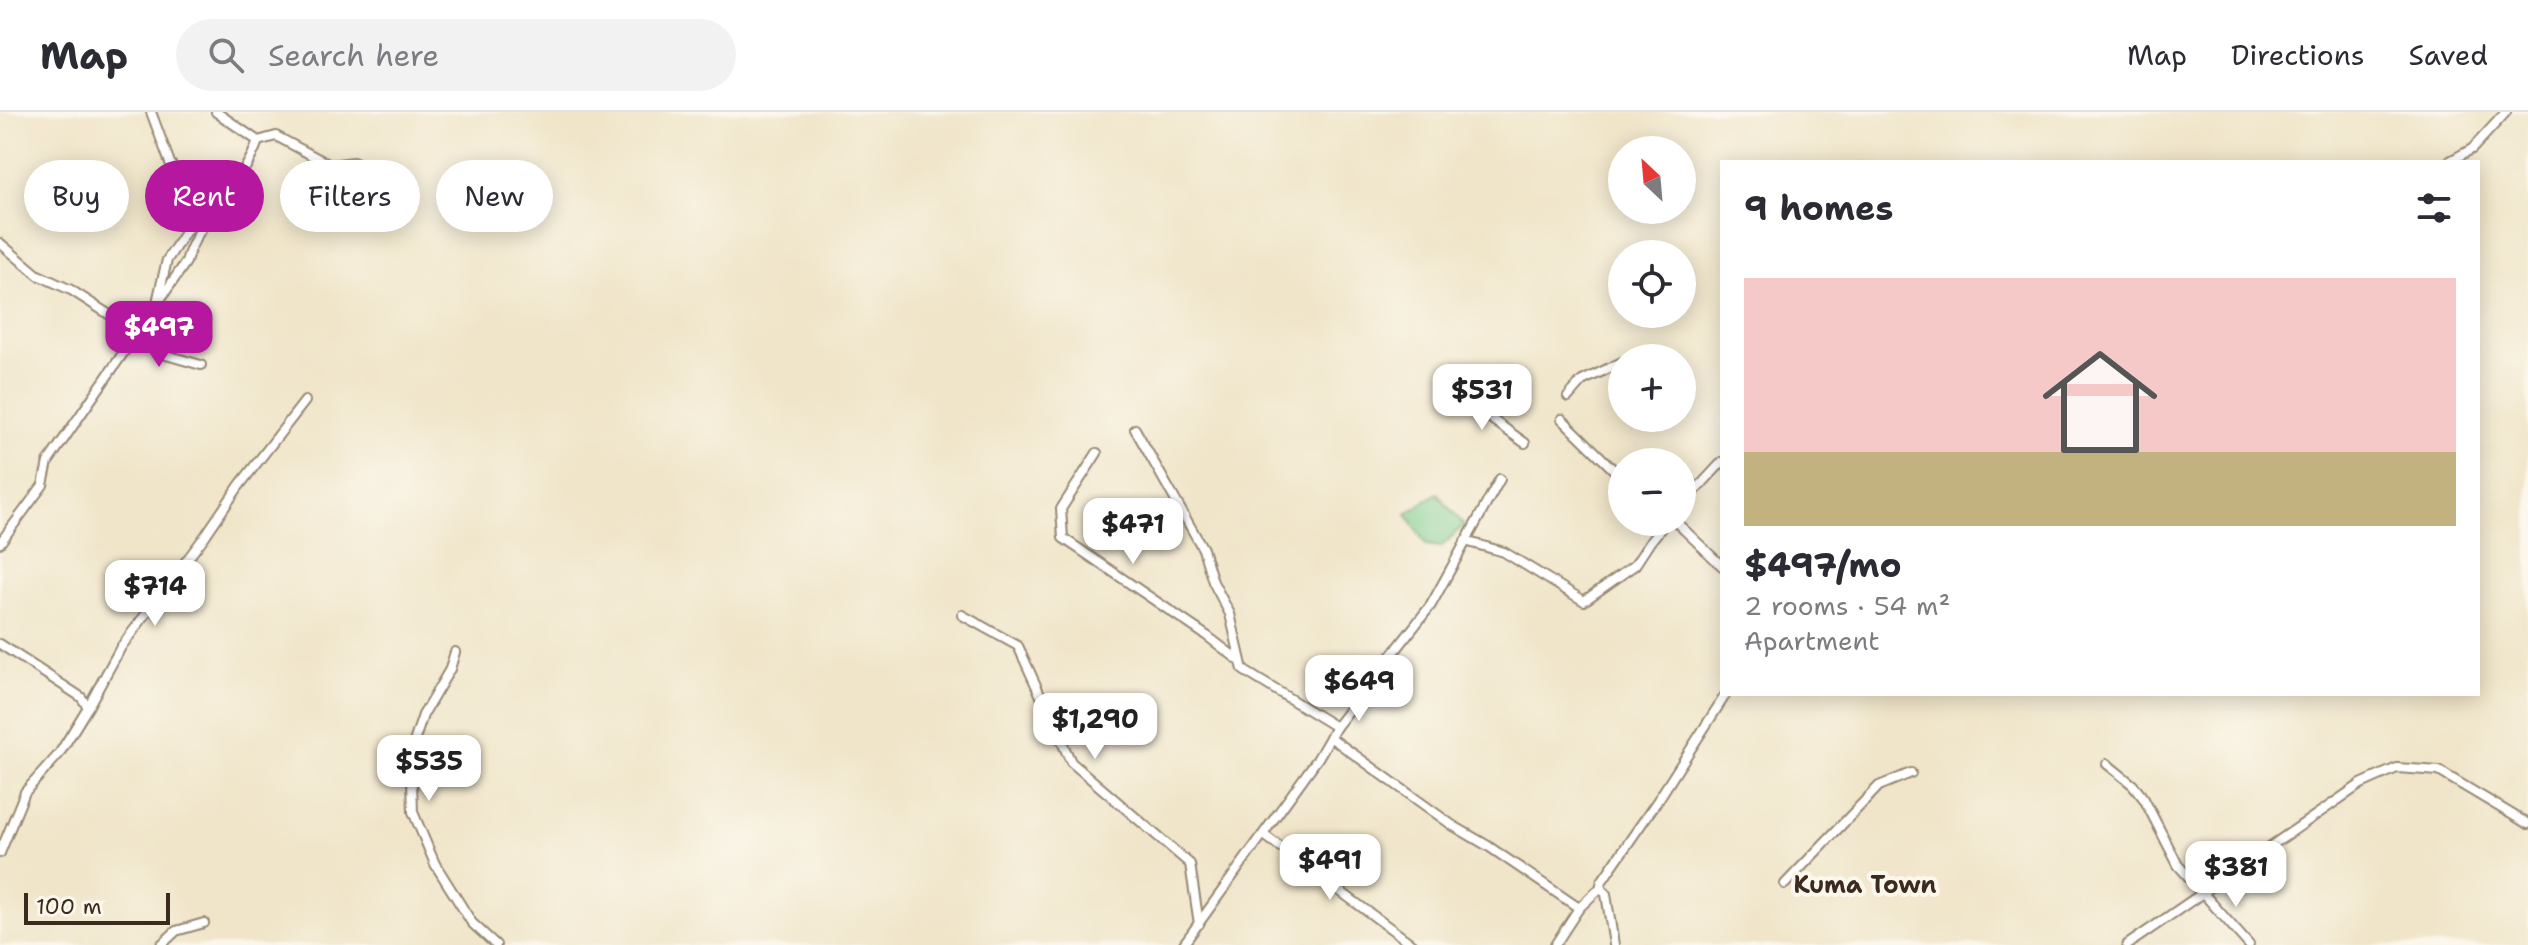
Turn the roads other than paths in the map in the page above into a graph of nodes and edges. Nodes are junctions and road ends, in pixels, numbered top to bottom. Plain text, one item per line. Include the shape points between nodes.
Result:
1 (151, 112) edge
2 (216, 112) edge
3 (2506, 112) edge
4 (258, 141) junction
5 (321, 160) edge
6 (2452, 160) edge
7 (0, 243) edge
8 (157, 303) junction
9 (133, 336) junction
10 (201, 365) dead end
11 (1608, 369) edge
12 (1458, 395) dead end
13 (1568, 397) dead end
14 (305, 401) dead end
15 (1562, 419) dead end
16 (1135, 429) dead end
17 (1525, 443) dead end
18 (1097, 453) dead end
19 (1608, 464) edge
20 (1720, 464) edge
21 (1500, 479) dead end
22 (1696, 490) edge
23 (1655, 536) edge
24 (1691, 536) edge
25 (1465, 541) junction
26 (0, 543) edge
27 (1720, 564) edge
28 (962, 615) dead end
29 (0, 644) edge
30 (455, 652) dead end
31 (1241, 661) junction
32 (1725, 696) edge
33 (88, 707) junction
34 (1336, 727) junction
35 (1330, 737) junction
36 (2107, 764) dead end
37 (1911, 773) dead end
38 (2528, 824) edge
39 (1264, 835) junction
40 (0, 853) edge
41 (1785, 884) dead end
42 (1600, 888) junction
43 (2202, 893) junction
44 (1579, 908) junction
45 (204, 923) dead end
46 (1199, 924) junction
47 (161, 945) edge
48 (496, 945) edge
49 (1183, 945) edge
50 (1413, 945) edge
51 (1555, 945) edge
52 (1614, 945) edge
53 (2127, 945) edge
54 (2249, 945) edge

1 - 8 street via 170,163 185,185 183,194 197,207 167,260
2 - 4 street
3 - 6 street via 2472,149
4 - 5 street via 276,136
4 - 8 street via 251,161 191,244 186,262
7 - 9 street via 38,275 71,290
8 - 9 street
9 - 10 street via 166,355
9 - 26 street via 48,462 43,485
11 - 13 street via 1582,381
12 - 17 street
14 - 33 street via 121,647
15 - 19 street
16 - 31 street via 1203,549 1230,614
18 - 31 street via 1061,509 1063,538
20 - 22 street
21 - 25 street
23 - 25 street via 1635,565 1584,601 1504,552
24 - 27 street
25 - 34 street via 1431,605
28 - 46 street via 1018,646 1071,762 1190,864
29 - 33 street via 81,697
30 - 48 street via 411,751 413,812 435,864 472,923
31 - 34 street via 1243,670
32 - 42 street
33 - 40 street via 59,754 25,792
34 - 35 street
35 - 39 street
35 - 44 street
36 - 43 street via 2144,799 2178,865
37 - 41 street via 1879,786
38 - 43 street via 2439,771 2397,768 2361,784
39 - 46 street
39 - 50 street
42 - 44 street
42 - 52 street via 1606,894
43 - 53 street
43 - 54 street
44 - 51 street
45 - 47 street via 176,931
46 - 49 street

